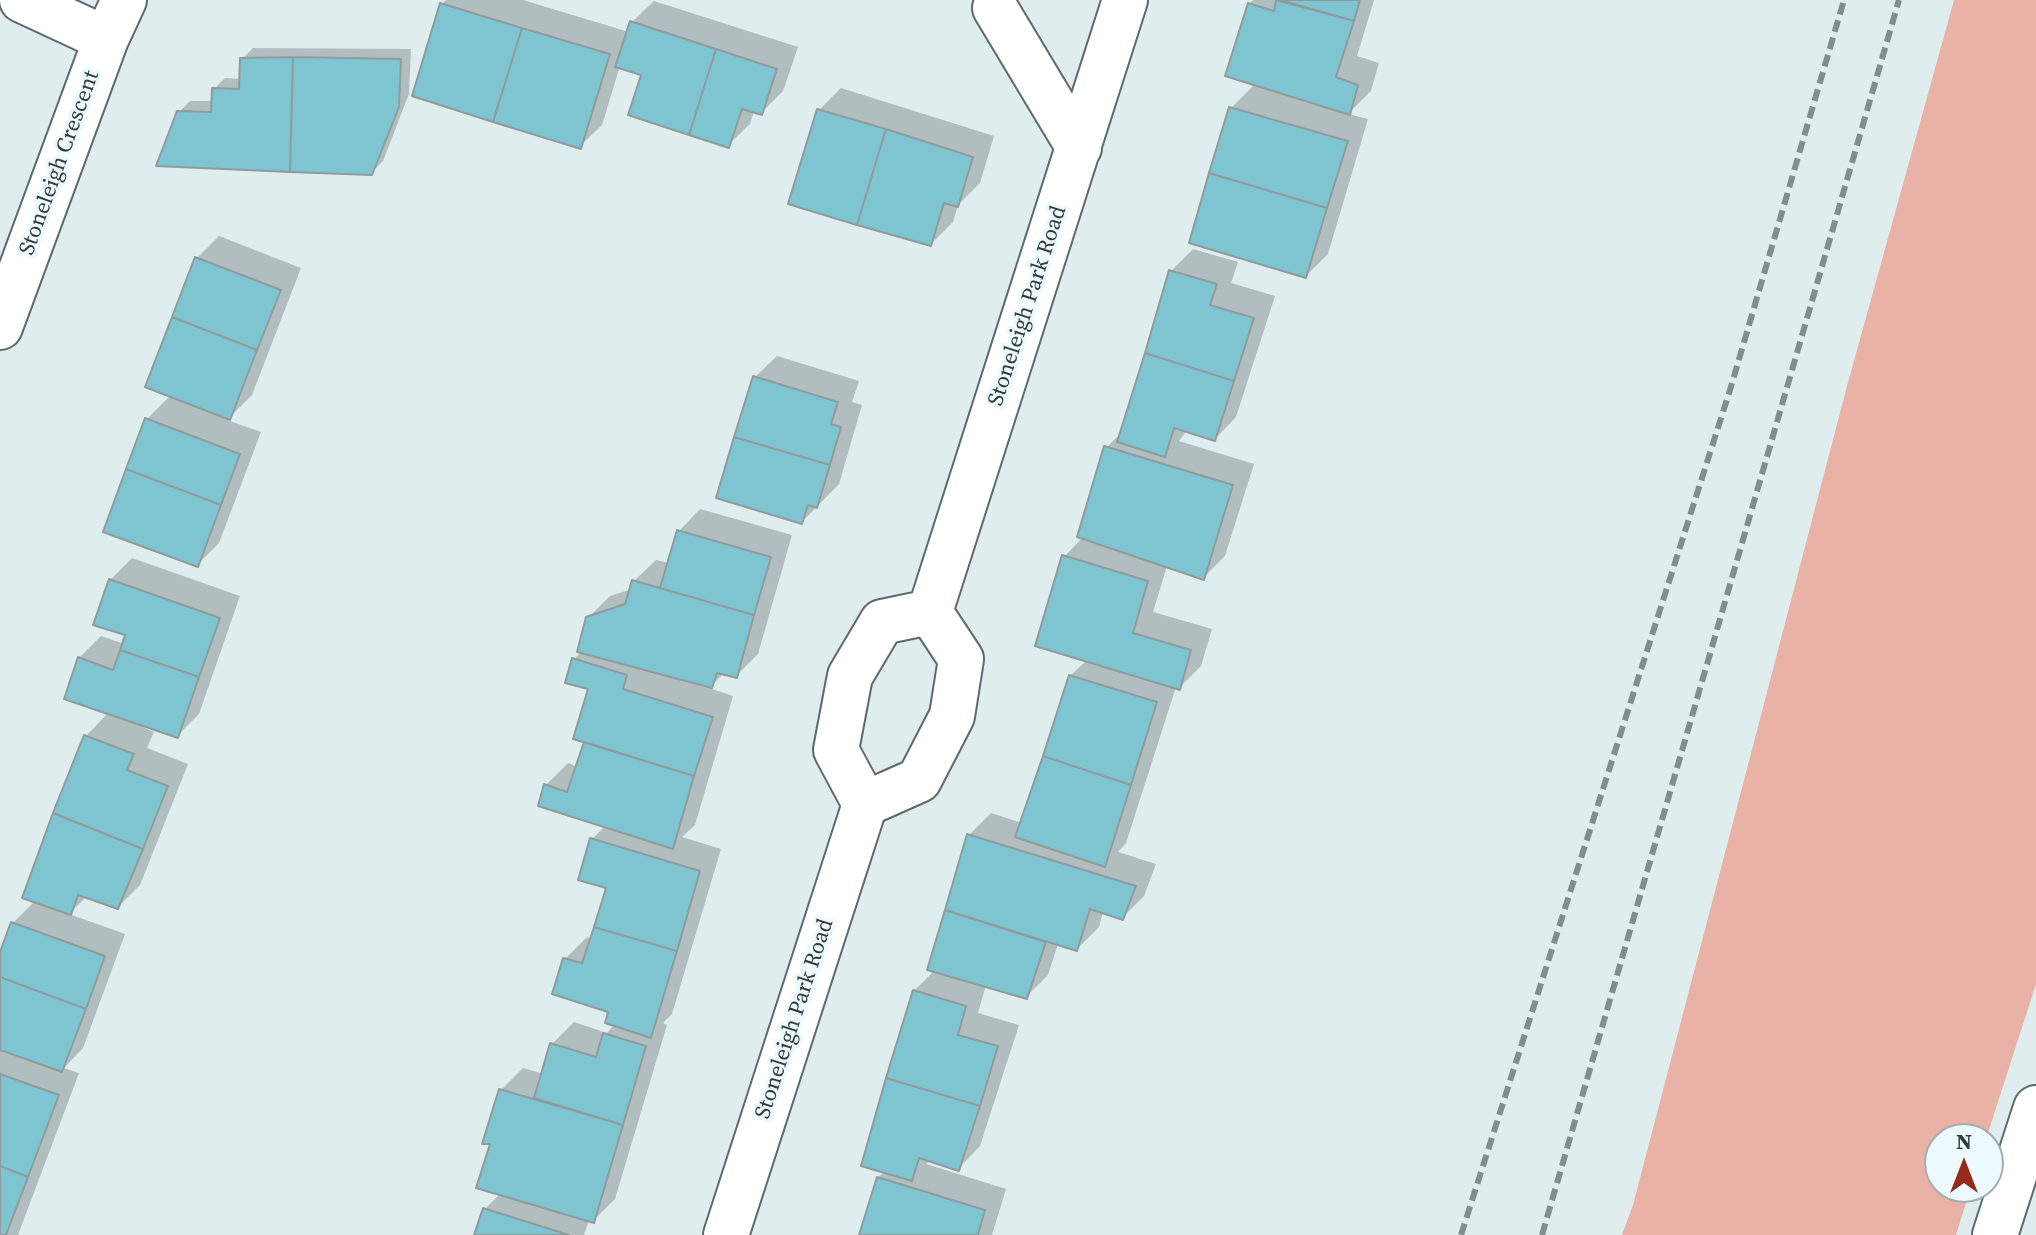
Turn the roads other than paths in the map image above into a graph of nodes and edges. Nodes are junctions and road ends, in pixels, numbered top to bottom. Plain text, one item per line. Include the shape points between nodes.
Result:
1 (22, 0) edge
2 (1125, 0) edge
3 (992, 3) edge
4 (115, 19) edge
5 (1079, 148) junction
6 (0, 327) edge
7 (930, 612) junction
8 (865, 804) junction
9 (2036, 1108) edge
10 (726, 1235) edge
11 (1995, 1235) edge

1 - 4 street
2 - 5 street, Stoneleigh Park Road
3 - 5 street
4 - 6 street, Stoneleigh Crescent
5 - 7 street, Stoneleigh Park Road
7 - 8 street via 961,659 952,716 919,780
7 - 8 street via 882,622 850,676 836,750
8 - 10 street, Stoneleigh Park Road
9 - 11 street

